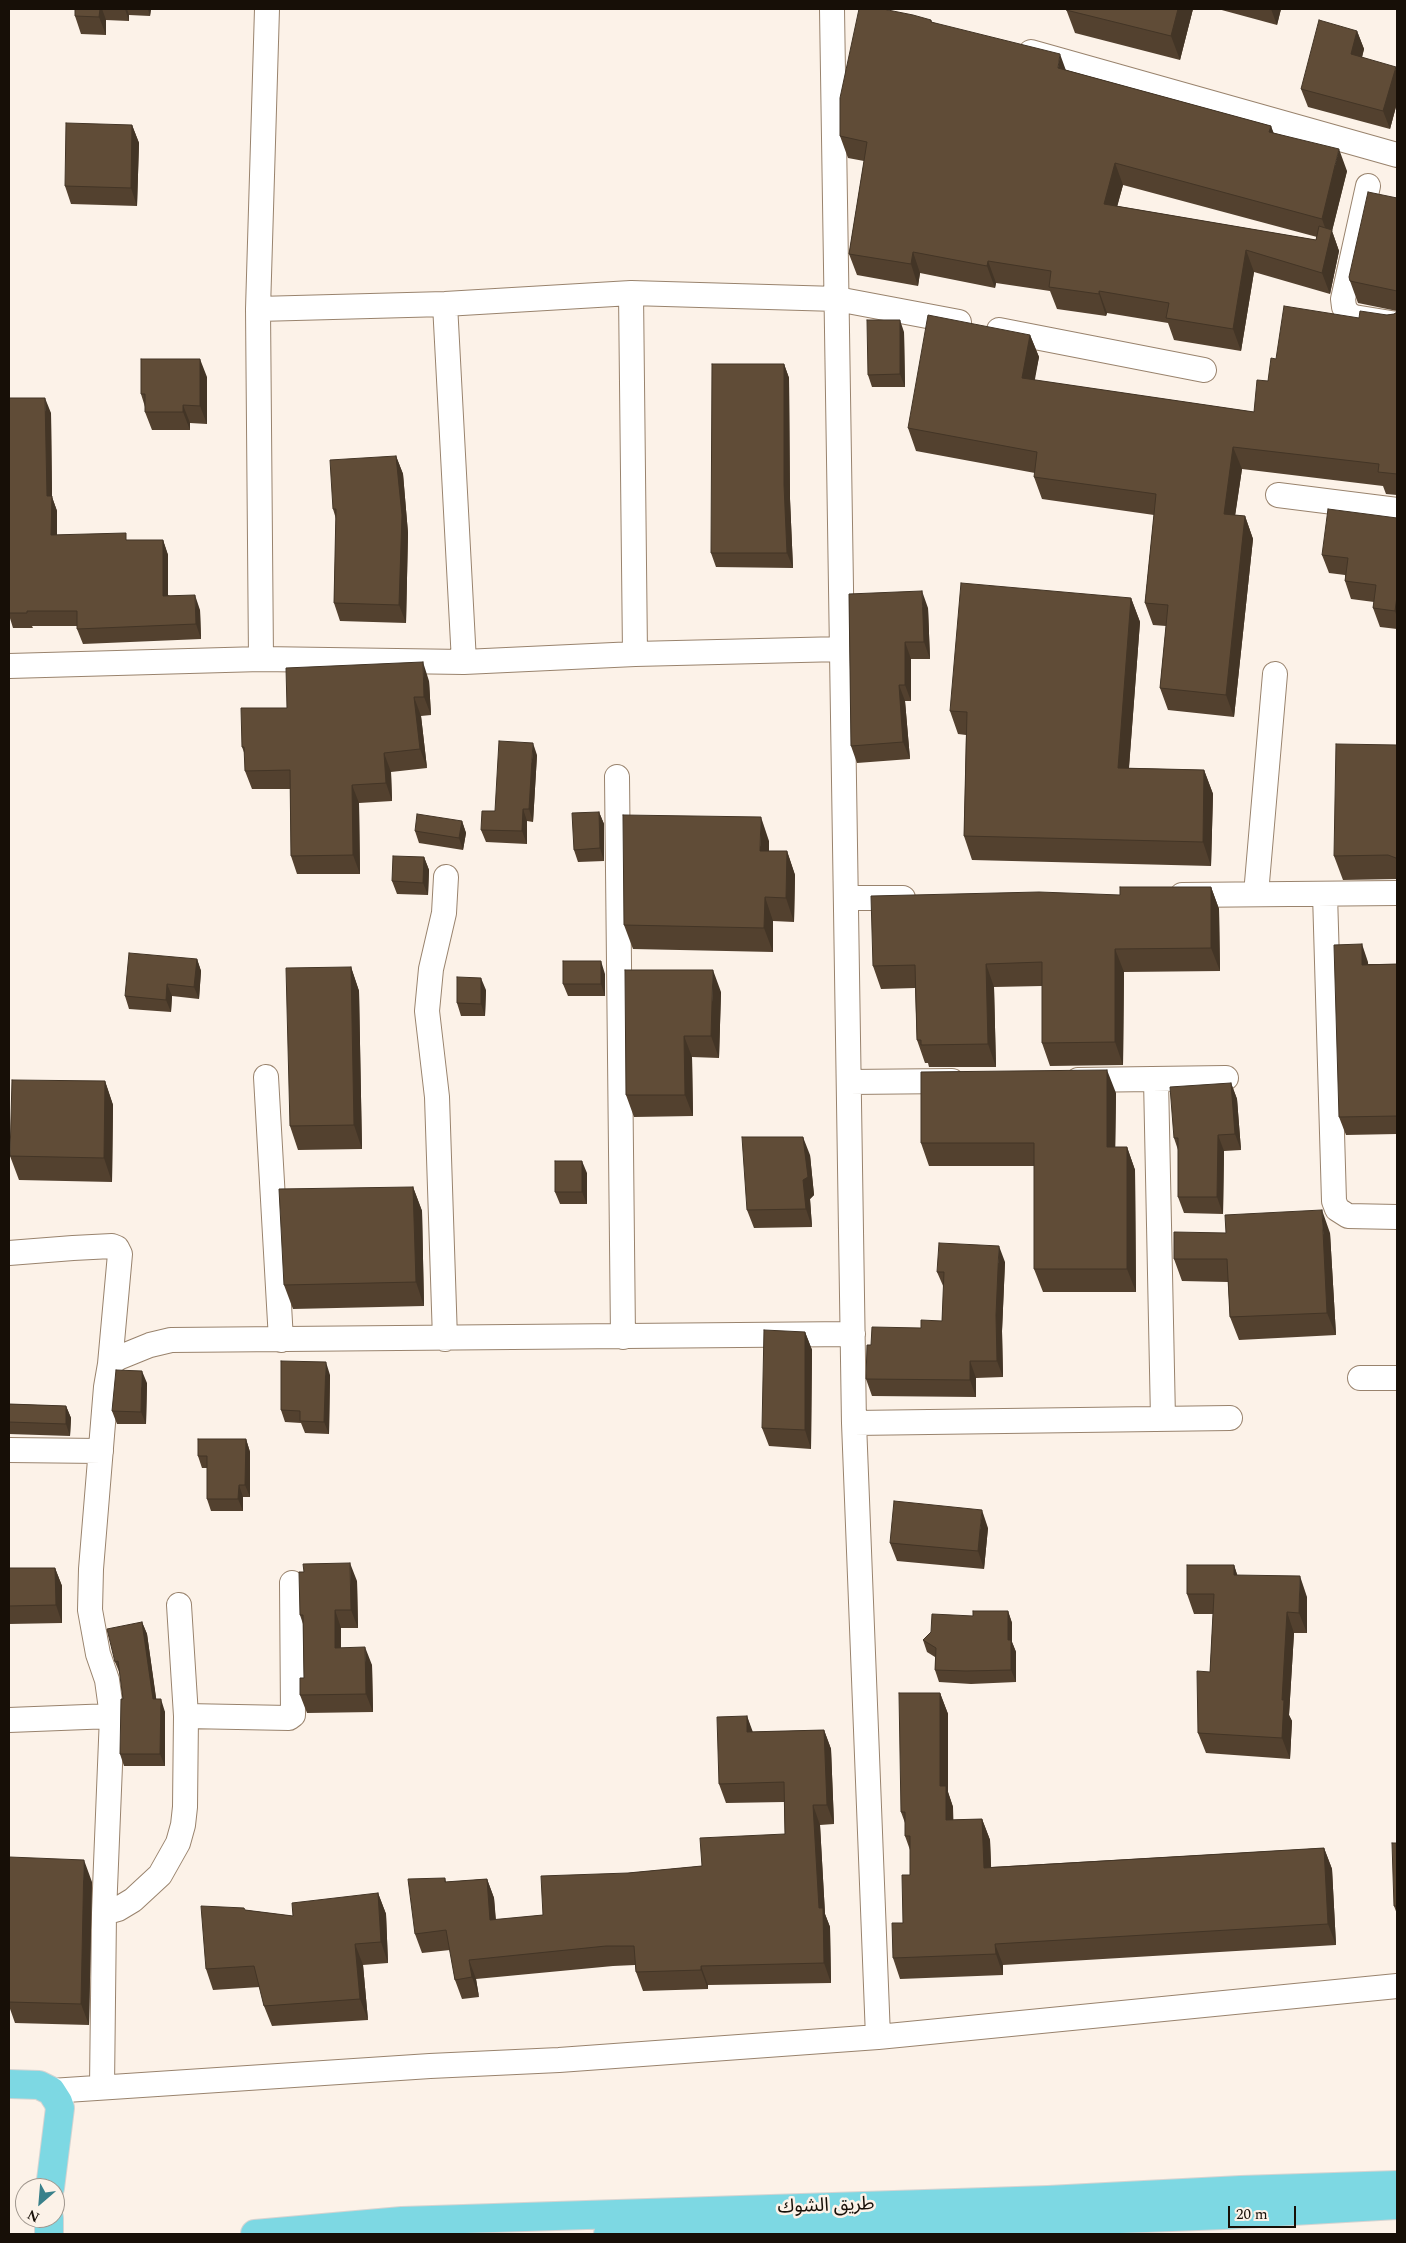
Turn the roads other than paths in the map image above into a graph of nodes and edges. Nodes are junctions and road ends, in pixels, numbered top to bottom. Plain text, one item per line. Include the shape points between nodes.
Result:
1 (267, 9) edge
2 (832, 9) edge
3 (1008, 46) edge
4 (1397, 155) edge
5 (1368, 186) dead end
6 (631, 293) junction
7 (837, 299) junction
8 (445, 304) junction
9 (258, 309) junction
10 (1397, 324) edge
11 (1204, 370) dead end
12 (1278, 495) dead end
13 (1397, 510) edge
14 (842, 649) junction
15 (634, 654) junction
16 (261, 659) junction
17 (464, 662) junction
18 (9, 666) edge
19 (1275, 674) dead end
20 (617, 777) dead end
21 (446, 876) dead end
22 (1397, 893) edge
23 (1256, 894) junction
24 (1325, 894) junction
25 (1159, 895) edge
26 (846, 898) junction
27 (924, 898) edge
28 (266, 1077) dead end
29 (1226, 1078) dead end
30 (1156, 1079) junction
31 (1057, 1080) edge
32 (978, 1081) edge
33 (849, 1082) junction
34 (1397, 1217) edge
35 (9, 1253) edge
36 (853, 1334) junction
37 (623, 1337) junction
38 (445, 1339) junction
39 (281, 1340) junction
40 (110, 1364) junction
41 (1360, 1378) dead end
42 (1397, 1378) edge
43 (1230, 1418) dead end
44 (1163, 1419) junction
45 (854, 1423) junction
46 (9, 1450) edge
47 (101, 1451) junction
48 (292, 1583) dead end
49 (179, 1605) dead end
50 (112, 1716) junction
51 (186, 1716) junction
52 (9, 1720) edge
53 (104, 1913) junction
54 (1397, 1986) edge
55 (878, 2036) junction
56 (9, 2084) edge
57 (102, 2087) junction
58 (51, 2091) junction
59 (51, 2178) edge
60 (1397, 2185) edge
61 (1397, 2205) edge
62 (524, 2226) edge
63 (1140, 2226) edge
64 (255, 2234) edge
65 (608, 2234) edge

1 - 9 street
2 - 7 street
3 - 4 street
5 - 10 street via 1343,299 1344,307 1354,317
6 - 7 street
6 - 8 street
6 - 15 street
7 - 11 street
7 - 14 street
8 - 9 street
8 - 17 street
9 - 16 street
12 - 13 street
14 - 15 street
14 - 26 street
15 - 17 street
16 - 17 street
16 - 18 street
19 - 23 street
20 - 37 street
21 - 38 street via 444,913 431,969 427,1011 437,1097
22 - 24 street
23 - 24 street
23 - 25 street
24 - 34 street via 1334,1201 1337,1209 1348,1216
26 - 27 street
26 - 33 street
28 - 39 street
29 - 30 street
30 - 31 street
30 - 44 street
32 - 33 street
33 - 36 street
35 - 40 street via 83,1247 117,1248 120,1254
36 - 37 street
36 - 45 street
37 - 38 street
38 - 39 street
39 - 40 street via 171,1340 150,1345
40 - 47 street
41 - 42 street
43 - 44 street
44 - 45 street
45 - 55 street
46 - 47 street
47 - 50 street via 90,1610
48 - 51 street via 293,1715 289,1718
49 - 51 street
50 - 52 street
50 - 53 street
51 - 53 street via 185,1807 171,1860 148,1889 118,1909
53 - 57 street
54 - 55 street
55 - 57 street via 559,2060
56 - 58 main road via 33,2084
57 - 58 street
58 - 59 main road via 60,2108
60 - 62 main road, طريق الشوك
61 - 63 main road, طريق الشوك
62 - 64 main road, طريق الشوك via 359,2224
63 - 65 main road, طريق الشوك

